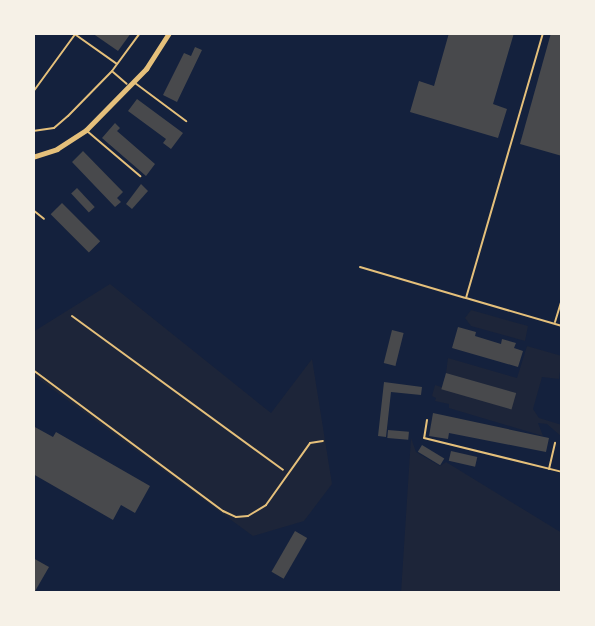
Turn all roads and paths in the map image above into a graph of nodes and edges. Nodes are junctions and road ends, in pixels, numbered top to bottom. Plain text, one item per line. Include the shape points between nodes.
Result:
1 (140, 33) edge
2 (169, 33) edge
3 (543, 33) edge
4 (75, 34) edge
5 (118, 64) junction
6 (112, 71) junction
7 (132, 85) junction
8 (33, 92) edge
9 (186, 121) dead end
10 (86, 130) junction
11 (33, 131) edge
12 (33, 157) edge
13 (139, 176) dead end
14 (33, 210) edge
15 (44, 219) dead end
16 (360, 267) dead end
17 (466, 298) junction
18 (562, 299) edge
19 (72, 316) dead end
20 (555, 324) junction
21 (562, 326) edge
22 (33, 370) edge
23 (427, 421) dead end
24 (323, 441) dead end
25 (555, 443) dead end
26 (549, 469) junction
27 (562, 472) edge
28 (289, 475) junction

1 - 5 lane
2 - 7 street
3 - 17 lane
4 - 5 lane
4 - 8 lane
5 - 6 lane
6 - 7 lane
6 - 11 lane via 54,128
7 - 9 lane
7 - 10 street
10 - 12 street via 57,149
10 - 13 lane
14 - 15 lane
16 - 17 lane
17 - 20 lane
18 - 20 lane
19 - 28 path
20 - 21 lane
22 - 28 lane via 236,517 266,506
23 - 26 lane via 425,438
24 - 28 lane via 310,443
25 - 26 lane
26 - 27 lane

